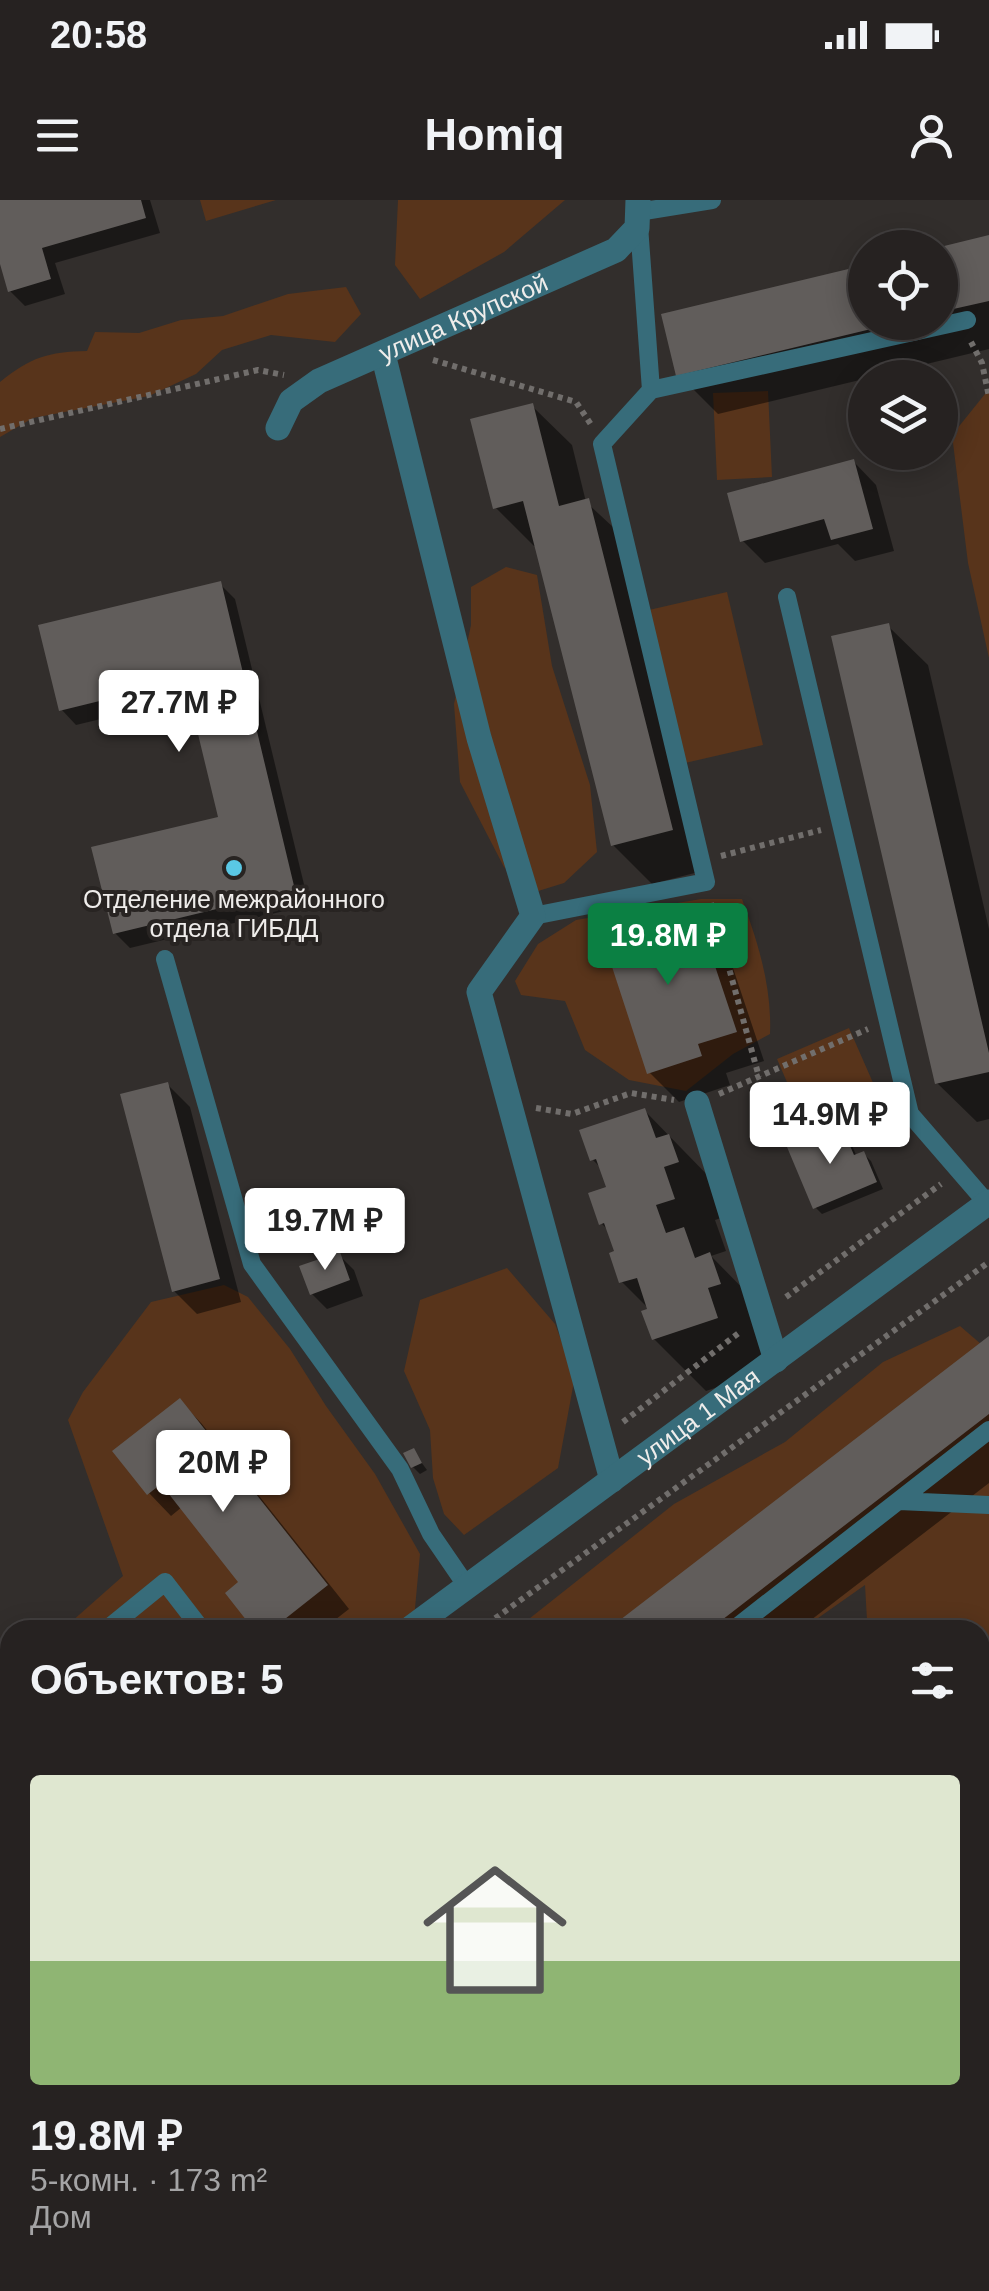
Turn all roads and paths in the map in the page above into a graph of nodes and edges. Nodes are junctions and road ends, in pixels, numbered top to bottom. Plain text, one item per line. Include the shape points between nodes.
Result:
1 (712, 200) edge
2 (638, 206) edge
3 (964, 320) joint
4 (407, 343) junction
5 (383, 354) junction
6 (319, 381) junction
7 (651, 390) junction
8 (989, 397) edge
9 (278, 428) dead end
10 (0, 429) edge
11 (603, 444) junction
12 (787, 597) dead end
13 (841, 825) junction
14 (701, 861) junction
15 (706, 882) junction
16 (533, 916) junction
17 (165, 959) dead end
18 (759, 1076) dead end
19 (697, 1103) dead end
20 (959, 1171) junction
21 (988, 1202) edge
22 (989, 1262) edge
23 (762, 1315) junction
24 (776, 1360) junction
25 (989, 1430) edge
26 (612, 1480) junction
27 (899, 1500) junction
28 (989, 1504) edge
29 (468, 1588) junction
30 (118, 1620) edge
31 (194, 1620) edge
32 (422, 1620) edge
33 (493, 1620) edge
34 (746, 1620) edge

1 - 2 lane
2 - 4 street, улица Крупской via 637,228 616,250
2 - 7 lane
3 - 7 lane
3 - 8 path
4 - 5 street, улица Крупской
4 - 11 path via 423,358 576,402
5 - 6 street, улица Крупской
5 - 16 street via 480,738
6 - 9 street, улица Крупской via 291,401
6 - 10 path via 258,370
7 - 11 lane
11 - 14 lane
12 - 13 lane
13 - 14 path
13 - 20 lane via 910,1114
14 - 15 lane
15 - 16 lane
15 - 18 path
16 - 26 street via 479,992
17 - 29 lane via 252,1264 400,1469 430,1534
19 - 23 street
20 - 21 lane
20 - 23 path
21 - 24 street, улица 1 Мая
22 - 33 path
23 - 24 street
24 - 26 street, улица 1 Мая
25 - 27 lane
26 - 29 street, улица 1 Мая
27 - 28 lane
27 - 34 lane
29 - 32 street, улица 1 Мая
30 - 31 lane via 165,1582

